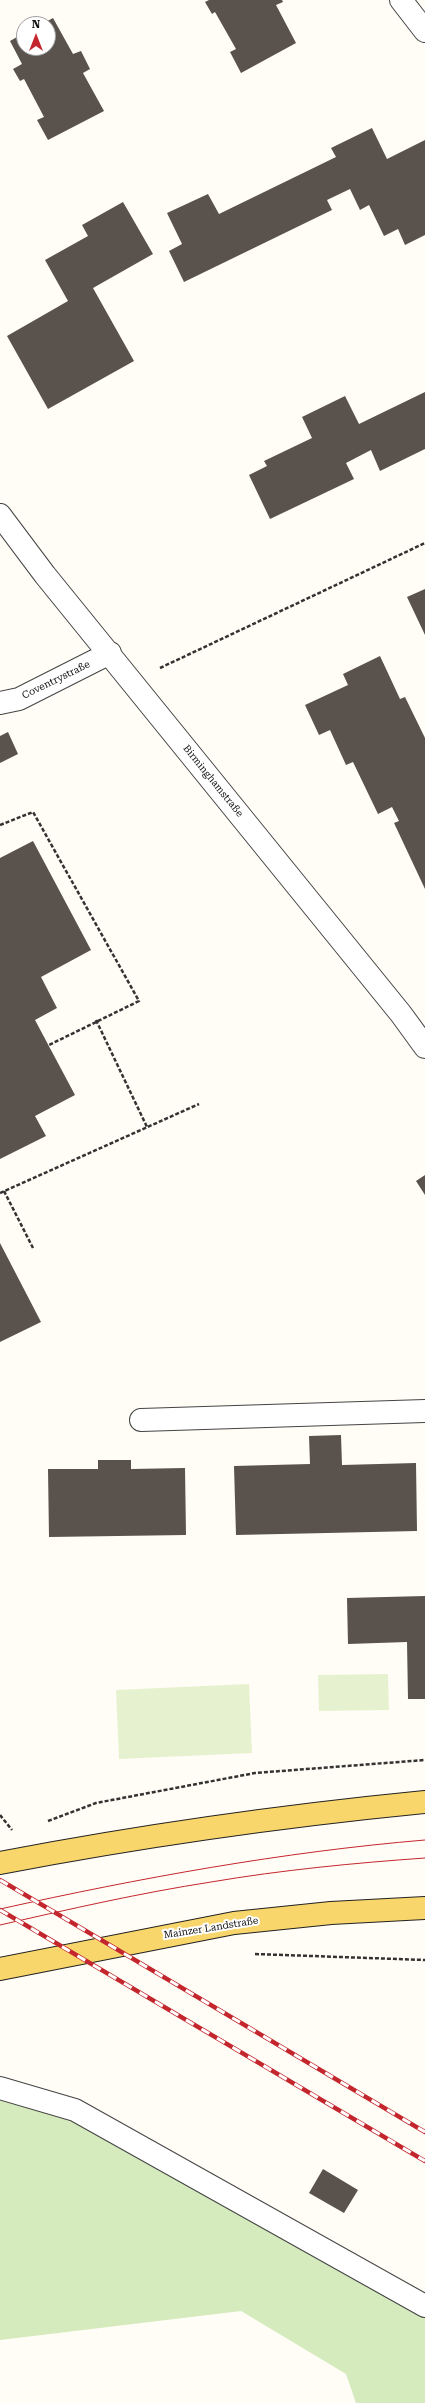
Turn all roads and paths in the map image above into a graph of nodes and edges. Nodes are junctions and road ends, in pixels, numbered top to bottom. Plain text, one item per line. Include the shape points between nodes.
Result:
1 (401, 0) edge
2 (425, 31) edge
3 (0, 515) edge
4 (425, 543) edge
5 (110, 653) junction
6 (132, 682) junction
7 (0, 703) edge
8 (0, 825) edge
9 (96, 1020) junction
10 (423, 1039) edge
11 (49, 1045) dead end
12 (199, 1104) dead end
13 (147, 1126) junction
14 (4, 1191) junction
15 (0, 1193) edge
16 (33, 1248) dead end
17 (425, 1411) edge
18 (141, 1420) dead end
19 (425, 1760) edge
20 (425, 1802) edge
21 (0, 1815) edge
22 (45, 1823) dead end
23 (13, 1831) dead end
24 (0, 1863) edge
25 (425, 1908) edge
26 (0, 1969) edge
27 (0, 2088) edge
28 (425, 2306) edge

1 - 2 street
3 - 5 street, Birminghamstraße
4 - 6 path
5 - 6 street, Birminghamstraße
5 - 7 street, Coventrystraße via 19,699
6 - 10 street, Birminghamstraße
8 - 9 path via 33,812 139,1001
9 - 11 path
9 - 13 path
12 - 13 path
13 - 14 path
14 - 15 path
14 - 16 path
17 - 18 street
19 - 22 path via 255,1773 96,1803
20 - 24 main road via 300,1814
21 - 23 path
25 - 26 main road, Mainzer Landstraße via 332,1913 234,1923
27 - 28 street via 76,2110

